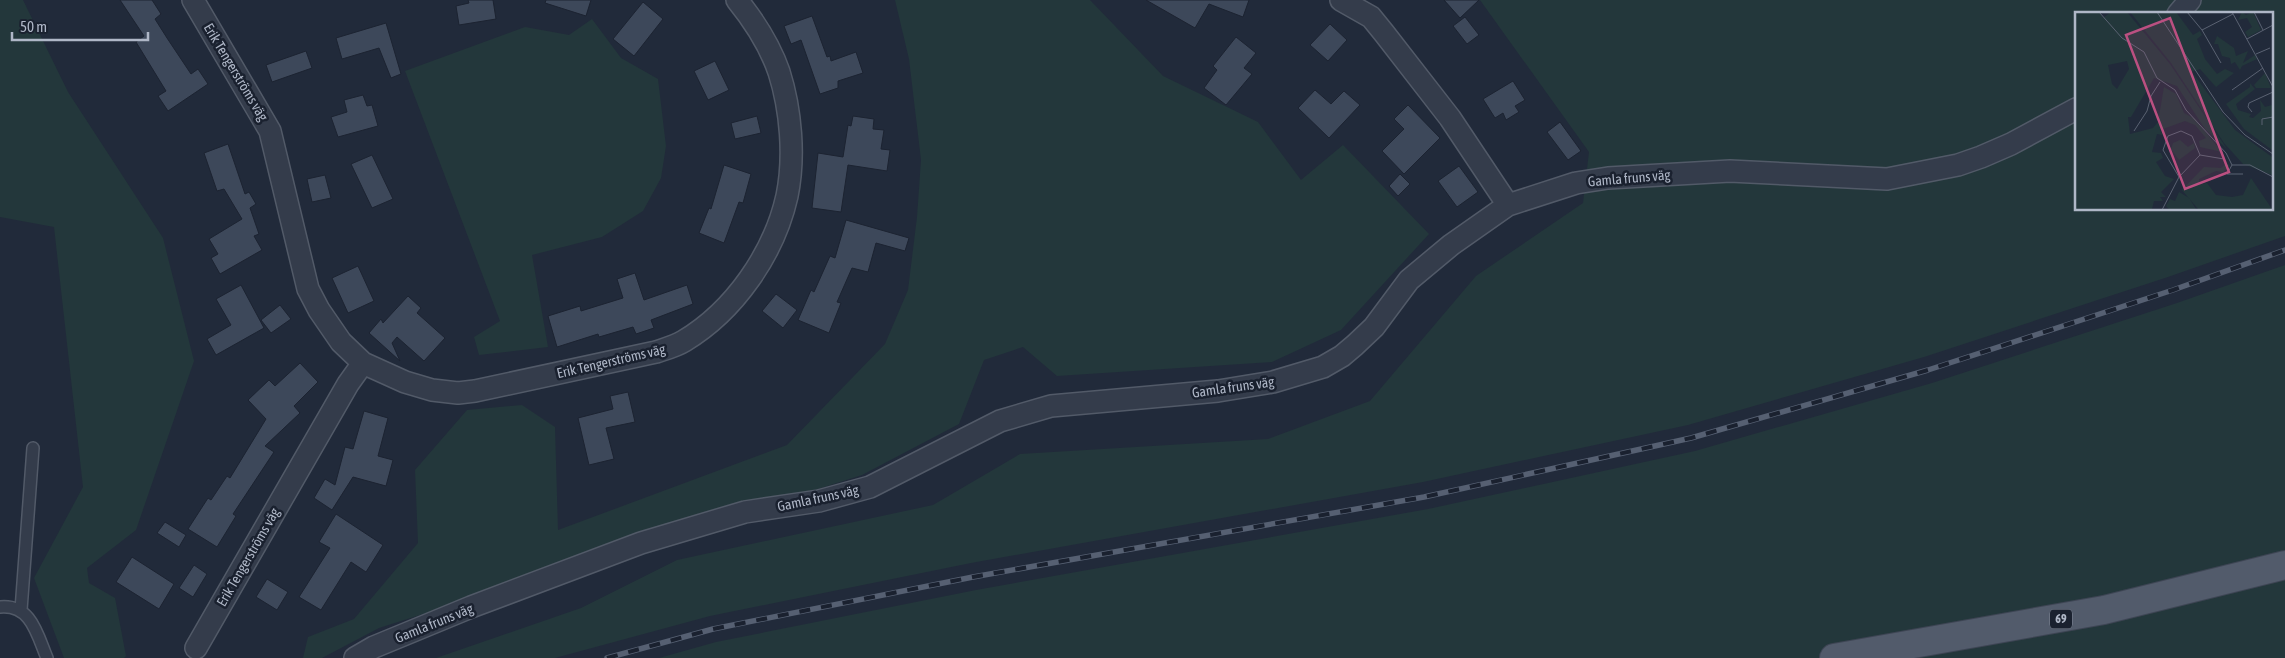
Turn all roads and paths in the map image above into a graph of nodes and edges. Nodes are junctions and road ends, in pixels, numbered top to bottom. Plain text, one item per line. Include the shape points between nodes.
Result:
1 (193, 0) edge
2 (737, 0) edge
3 (1341, 0) edge
4 (2190, 0) edge
5 (2180, 12) edge
6 (2075, 110) edge
7 (1508, 206) junction
8 (363, 363) junction
9 (33, 448) dead end
10 (2285, 565) edge
11 (0, 607) edge
12 (21, 610) junction
13 (196, 648) dead end
14 (46, 658) edge
15 (355, 658) edge
16 (1834, 658) edge

1 - 8 street, Erik Tengerströms väg via 270,131 308,289 341,342
2 - 8 street, Erik Tengerströms väg via 766,42 779,72 788,108 791,141 787,196 775,233 751,276 732,301 704,328 682,343 656,352 476,391 432,390
3 - 7 street via 1372,18 1450,118
4 - 5 street
6 - 7 street, Gamla fruns väg via 1981,157 1958,165 1887,179 1730,171 1608,178 1576,183
7 - 15 street, Gamla fruns väg via 1451,245 1409,280 1374,327 1342,356 1323,367 1274,382 1218,391 1051,406 1021,414 1000,421 870,487 819,501 745,512 641,543 374,647
8 - 13 street, Erik Tengerströms väg
9 - 12 lane
10 - 16 main road, 69 via 2104,610
11 - 12 lane via 11,606
12 - 14 lane via 34,626

